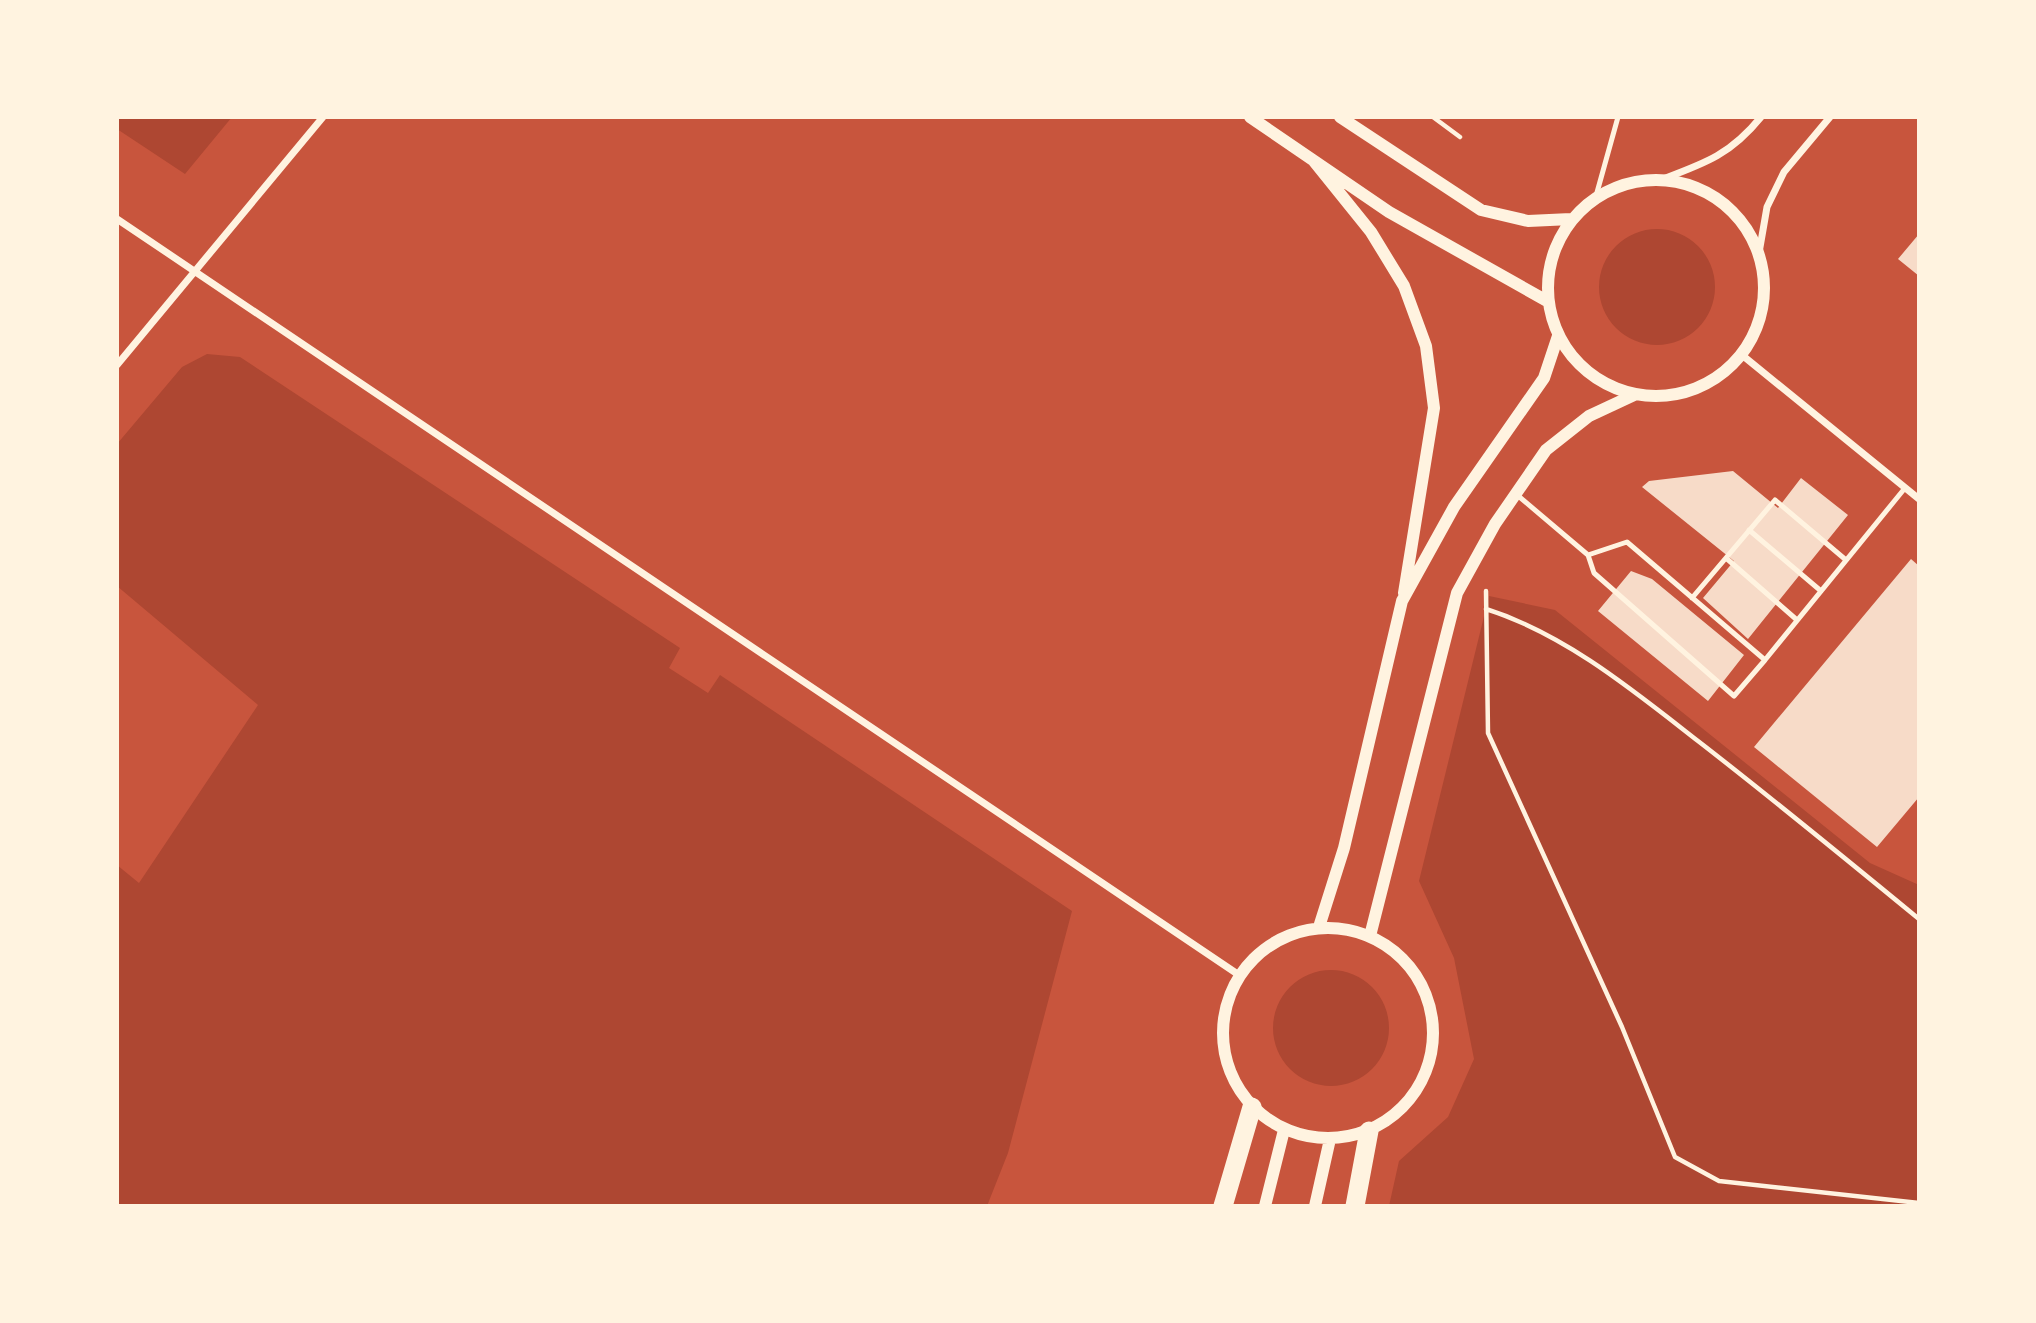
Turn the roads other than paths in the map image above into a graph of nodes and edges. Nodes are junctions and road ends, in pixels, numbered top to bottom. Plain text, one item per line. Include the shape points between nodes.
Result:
1 (323, 117) edge
2 (1250, 117) edge
3 (1340, 117) edge
4 (1618, 117) edge
5 (1761, 117) edge
6 (1830, 117) edge
7 (1313, 160) junction
8 (1663, 179) junction
9 (1596, 196) junction
10 (117, 219) edge
11 (1571, 219) junction
12 (1759, 253) junction
13 (196, 271) junction
14 (1547, 301) junction
15 (1558, 336) junction
16 (1742, 355) junction
17 (117, 365) edge
18 (1634, 395) junction
19 (1905, 488) junction
20 (1516, 494) junction
21 (1919, 499) edge
22 (1749, 530) junction
23 (1588, 555) junction
24 (1726, 558) junction
25 (1846, 560) junction
26 (1821, 591) junction
27 (1692, 598) junction
28 (1402, 601) junction
29 (1797, 620) junction
30 (1765, 660) junction
31 (1319, 927) junction
32 (1370, 936) junction
33 (1239, 975) junction
34 (1252, 1107) junction
35 (1284, 1130) junction
36 (1368, 1131) junction
37 (1330, 1139) junction
38 (1223, 1206) edge
39 (1265, 1206) edge
40 (1315, 1206) edge
41 (1355, 1206) edge

1 - 13 street
2 - 7 street
3 - 11 street via 1481,210 1528,221
4 - 9 lane
5 - 8 street via 1742,140 1713,161
6 - 12 street via 1783,172 1766,207
7 - 14 street via 1389,212
7 - 28 street via 1371,232 1404,286 1426,346 1434,408
8 - 9 street via 1628,182
8 - 12 street via 1693,185 1720,200 1743,222
9 - 11 street
10 - 13 street
11 - 14 street via 1553,253
12 - 16 street via 1765,289 1759,324
13 - 17 street
13 - 33 street
14 - 15 street
15 - 18 street via 1577,363 1603,384
15 - 28 street via 1544,378 1454,507
16 - 18 street via 1721,376 1694,391 1665,397
16 - 19 street
18 - 20 street via 1589,416 1546,450
19 - 21 street
19 - 25 lane
20 - 23 lane
20 - 32 street via 1457,593
22 - 24 lane
22 - 25 lane via 1775,500
22 - 26 lane
23 - 27 lane via 1627,542
23 - 30 lane via 1594,573 1734,696
24 - 27 lane
24 - 29 lane
25 - 26 lane
26 - 29 lane
27 - 30 lane
28 - 31 street via 1344,848
29 - 30 lane
31 - 32 street via 1345,928
31 - 33 street via 1273,942
32 - 36 street via 1400,955 1422,983 1433,1017 1433,1052 1421,1086 1398,1113
33 - 34 street via 1225,1008 1223,1043 1232,1077
34 - 35 street
34 - 38 highway
35 - 37 street
35 - 39 street
36 - 37 street
36 - 41 highway
37 - 40 street

